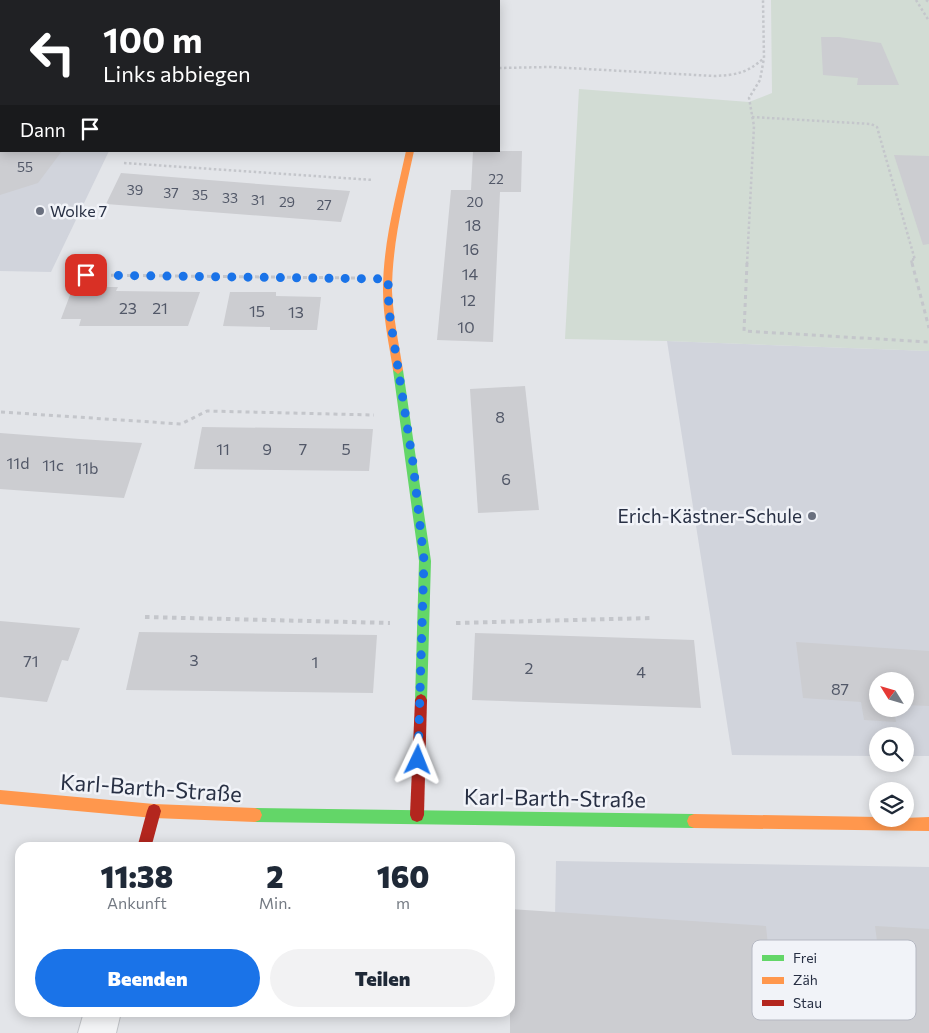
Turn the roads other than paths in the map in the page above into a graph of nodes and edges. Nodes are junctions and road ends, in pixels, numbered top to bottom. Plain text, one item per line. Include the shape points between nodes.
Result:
1 (410, 152) edge
2 (0, 797) edge
3 (154, 811) junction
4 (417, 815) junction
5 (929, 824) edge
6 (146, 842) edge
7 (102, 1017) edge
8 (97, 1033) edge

1 - 4 street via 396,213 388,279 389,311 419,502 424,560
2 - 3 street, Karl-Barth-Straße
3 - 4 street, Karl-Barth-Straße
3 - 6 street
4 - 5 street, Karl-Barth-Straße
7 - 8 street

